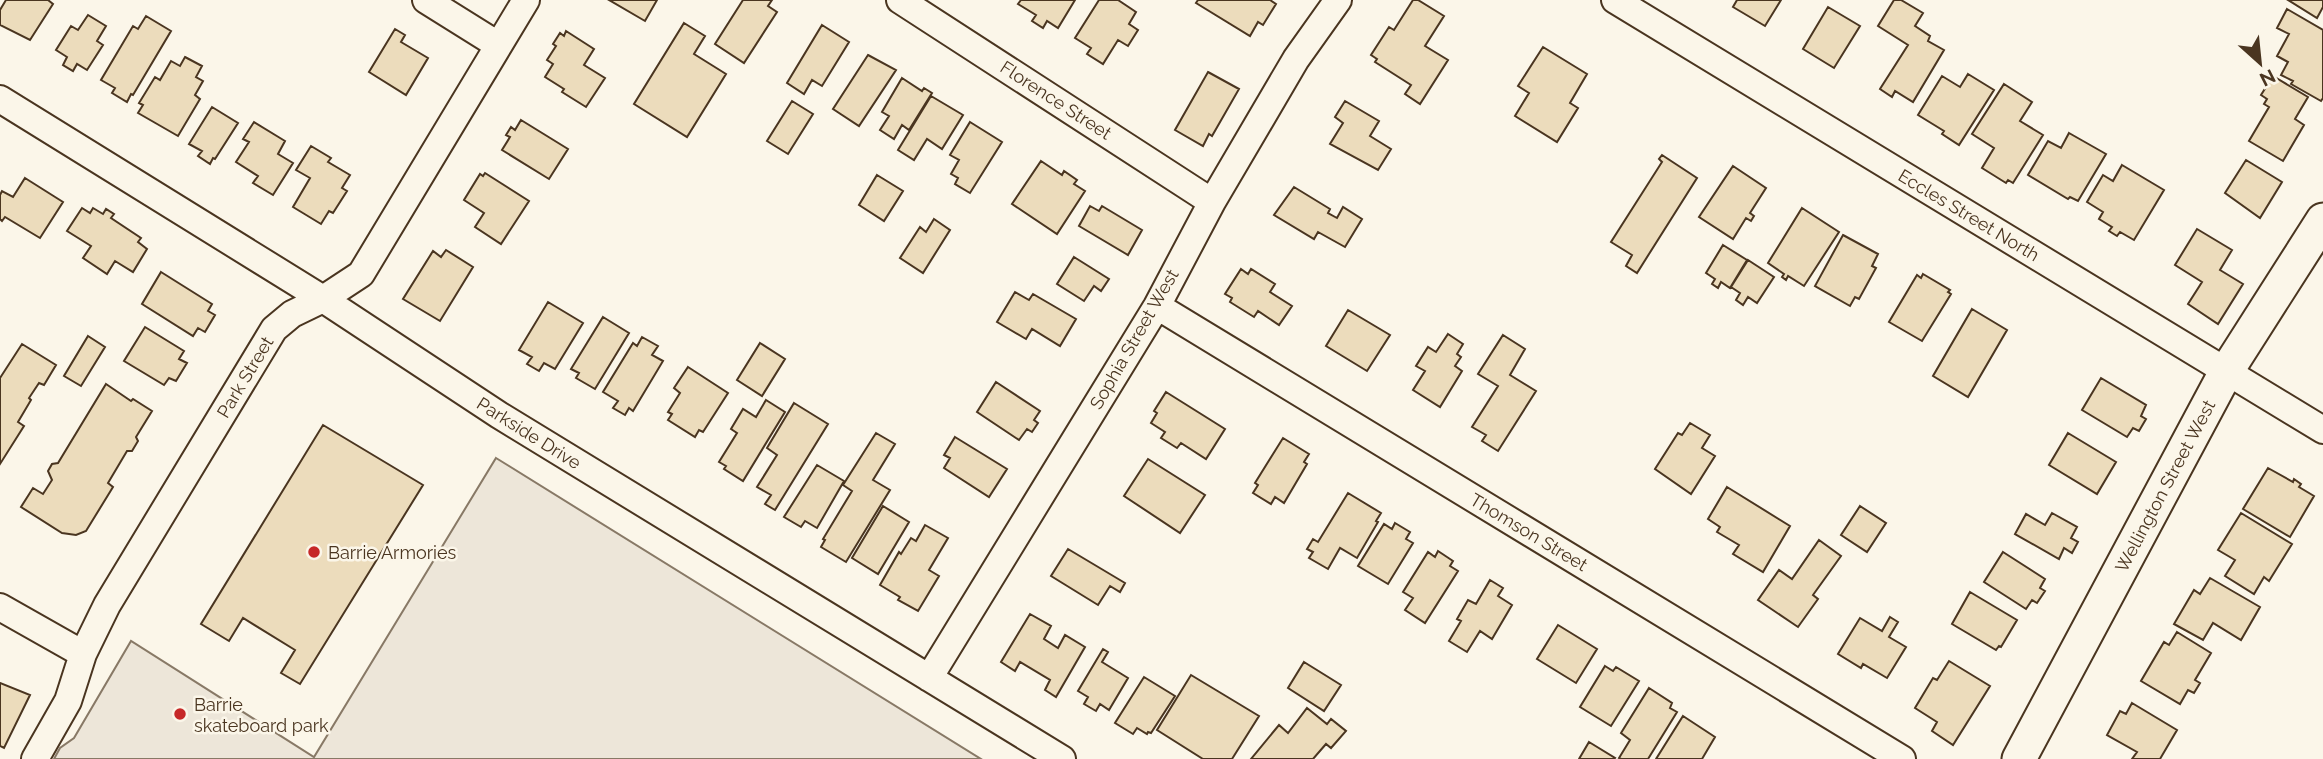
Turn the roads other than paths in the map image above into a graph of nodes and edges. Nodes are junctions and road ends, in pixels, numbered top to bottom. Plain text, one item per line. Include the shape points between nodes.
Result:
1 (426, 0) edge
2 (526, 0) edge
3 (900, 0) edge
4 (1338, 0) edge
5 (1615, 0) edge
6 (498, 45) junction
7 (0, 99) edge
8 (1212, 202) junction
9 (2323, 219) edge
10 (323, 299) junction
11 (1157, 306) junction
12 (2226, 372) junction
13 (2323, 429) edge
14 (0, 607) edge
15 (83, 654) junction
16 (929, 678) junction
17 (35, 759) edge
18 (1062, 759) edge
19 (1902, 759) edge
20 (2019, 759) edge

1 - 6 street
2 - 6 street, Park Street
3 - 8 street, Florence Street
4 - 8 street, Sophia Street West via 1296,59
5 - 12 street, Eccles Street North
6 - 10 street, Park Street via 361,274
7 - 10 street, Parkside Drive
8 - 11 street, Sophia Street West
9 - 12 street, Wellington Street West
10 - 15 street, Park Street via 274,329 107,605
10 - 16 street, Parkside Drive via 499,415
11 - 16 street, Sophia Street West
11 - 19 street, Thomson Street
12 - 13 street, Eccles Street North
12 - 20 street, Wellington Street West
14 - 15 street
15 - 17 street, Park Street via 68,701
16 - 18 street, Parkside Drive

